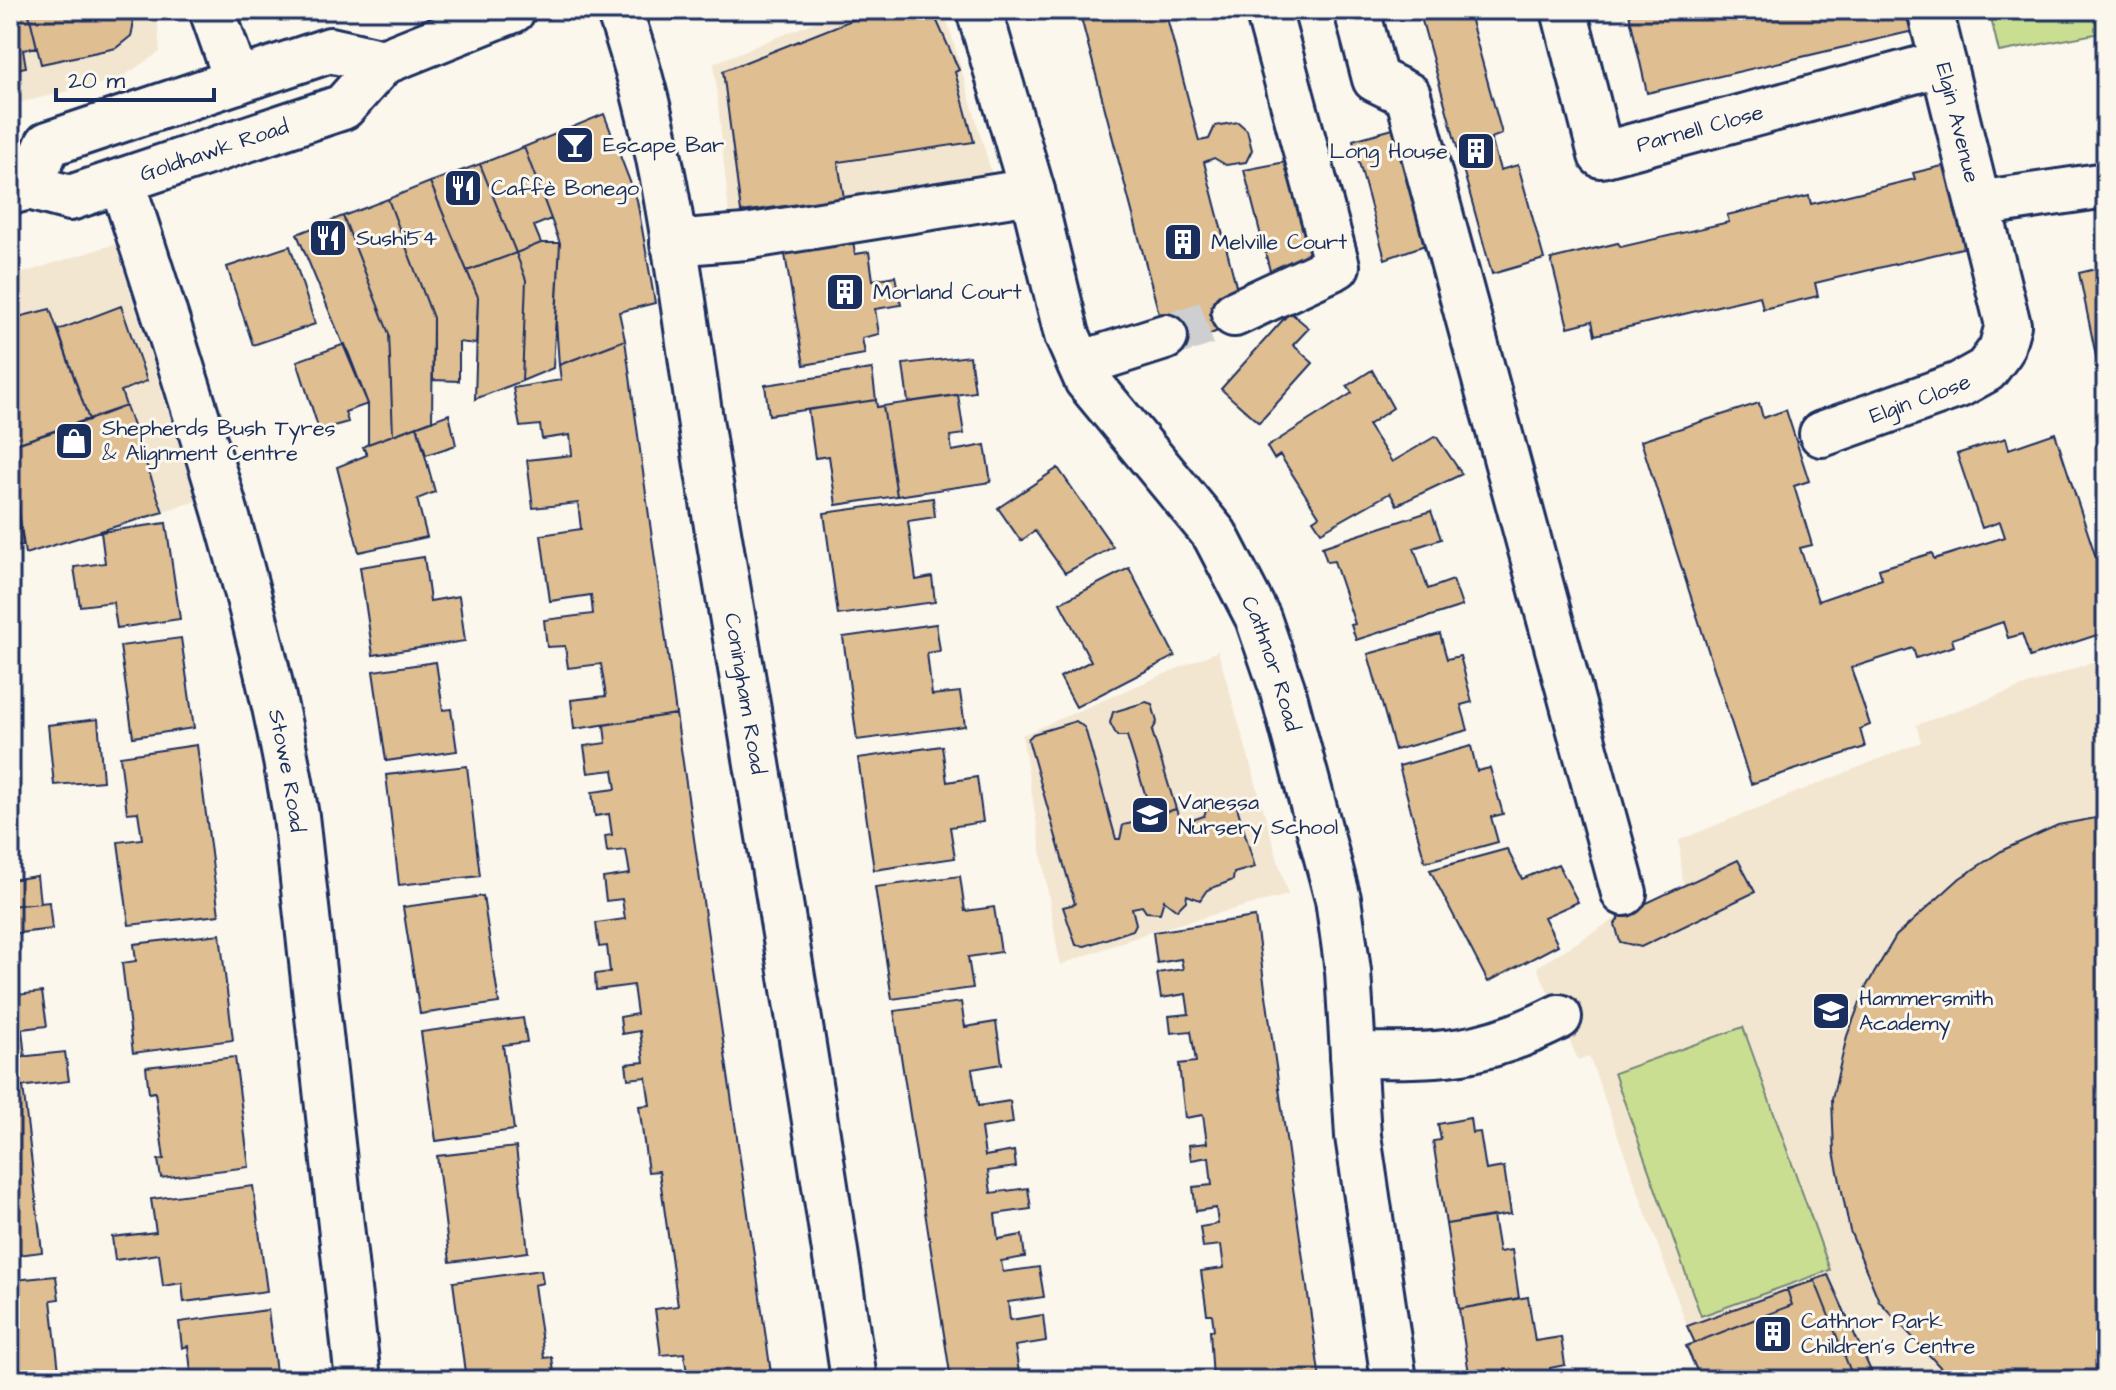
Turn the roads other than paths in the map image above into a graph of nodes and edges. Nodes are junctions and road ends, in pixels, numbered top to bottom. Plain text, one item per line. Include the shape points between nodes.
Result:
1 (212, 10) edge
2 (513, 10) edge
3 (619, 10) edge
4 (979, 10) edge
5 (1268, 10) edge
6 (1357, 10) edge
7 (1564, 10) edge
8 (1930, 10) edge
9 (383, 62) junction
10 (1943, 63) junction
11 (237, 81) junction
12 (122, 182) junction
13 (2106, 185) edge
14 (19, 189) edge
15 (1032, 191) junction
16 (1978, 204) junction
17 (673, 243) junction
18 (1234, 314) tunnel mouth
19 (1165, 337) tunnel mouth
20 (1080, 364) junction
21 (1822, 434) dead end
22 (1624, 893) dead end
23 (1559, 1017) dead end
24 (1353, 1055) junction
25 (358, 1380) edge
26 (854, 1380) edge
27 (1394, 1380) edge

1 - 11 street
2 - 9 street, Goldhawk Road
3 - 17 street, Coningham Road via 656,140
4 - 15 street, Cathnor Road
5 - 18 street via 1337,266
6 - 22 street via 1375,79 1408,95
7 - 10 street, Parnell Close via 1601,155
8 - 10 street, Elgin Avenue
9 - 11 street, Goldhawk Road via 330,50
9 - 12 street, Goldhawk Road via 343,107
10 - 16 street, Elgin Avenue
11 - 14 street, Goldhawk Road via 48,144
12 - 14 street, Goldhawk Road via 70,198
12 - 25 street, Stowe Road via 222,491 281,726 296,816
13 - 16 street, Elgin Avenue
15 - 17 street via 745,237
15 - 20 street, Cathnor Road via 1067,335
16 - 21 street, Elgin Close via 2008,325 2001,350 1986,370 1959,385
17 - 26 street, Coningham Road
19 - 20 street
20 - 24 street, Cathnor Road via 1087,380 1215,535 1258,618 1338,899
23 - 24 street via 1516,1039 1451,1055
24 - 27 street, Cathnor Road via 1358,1136

